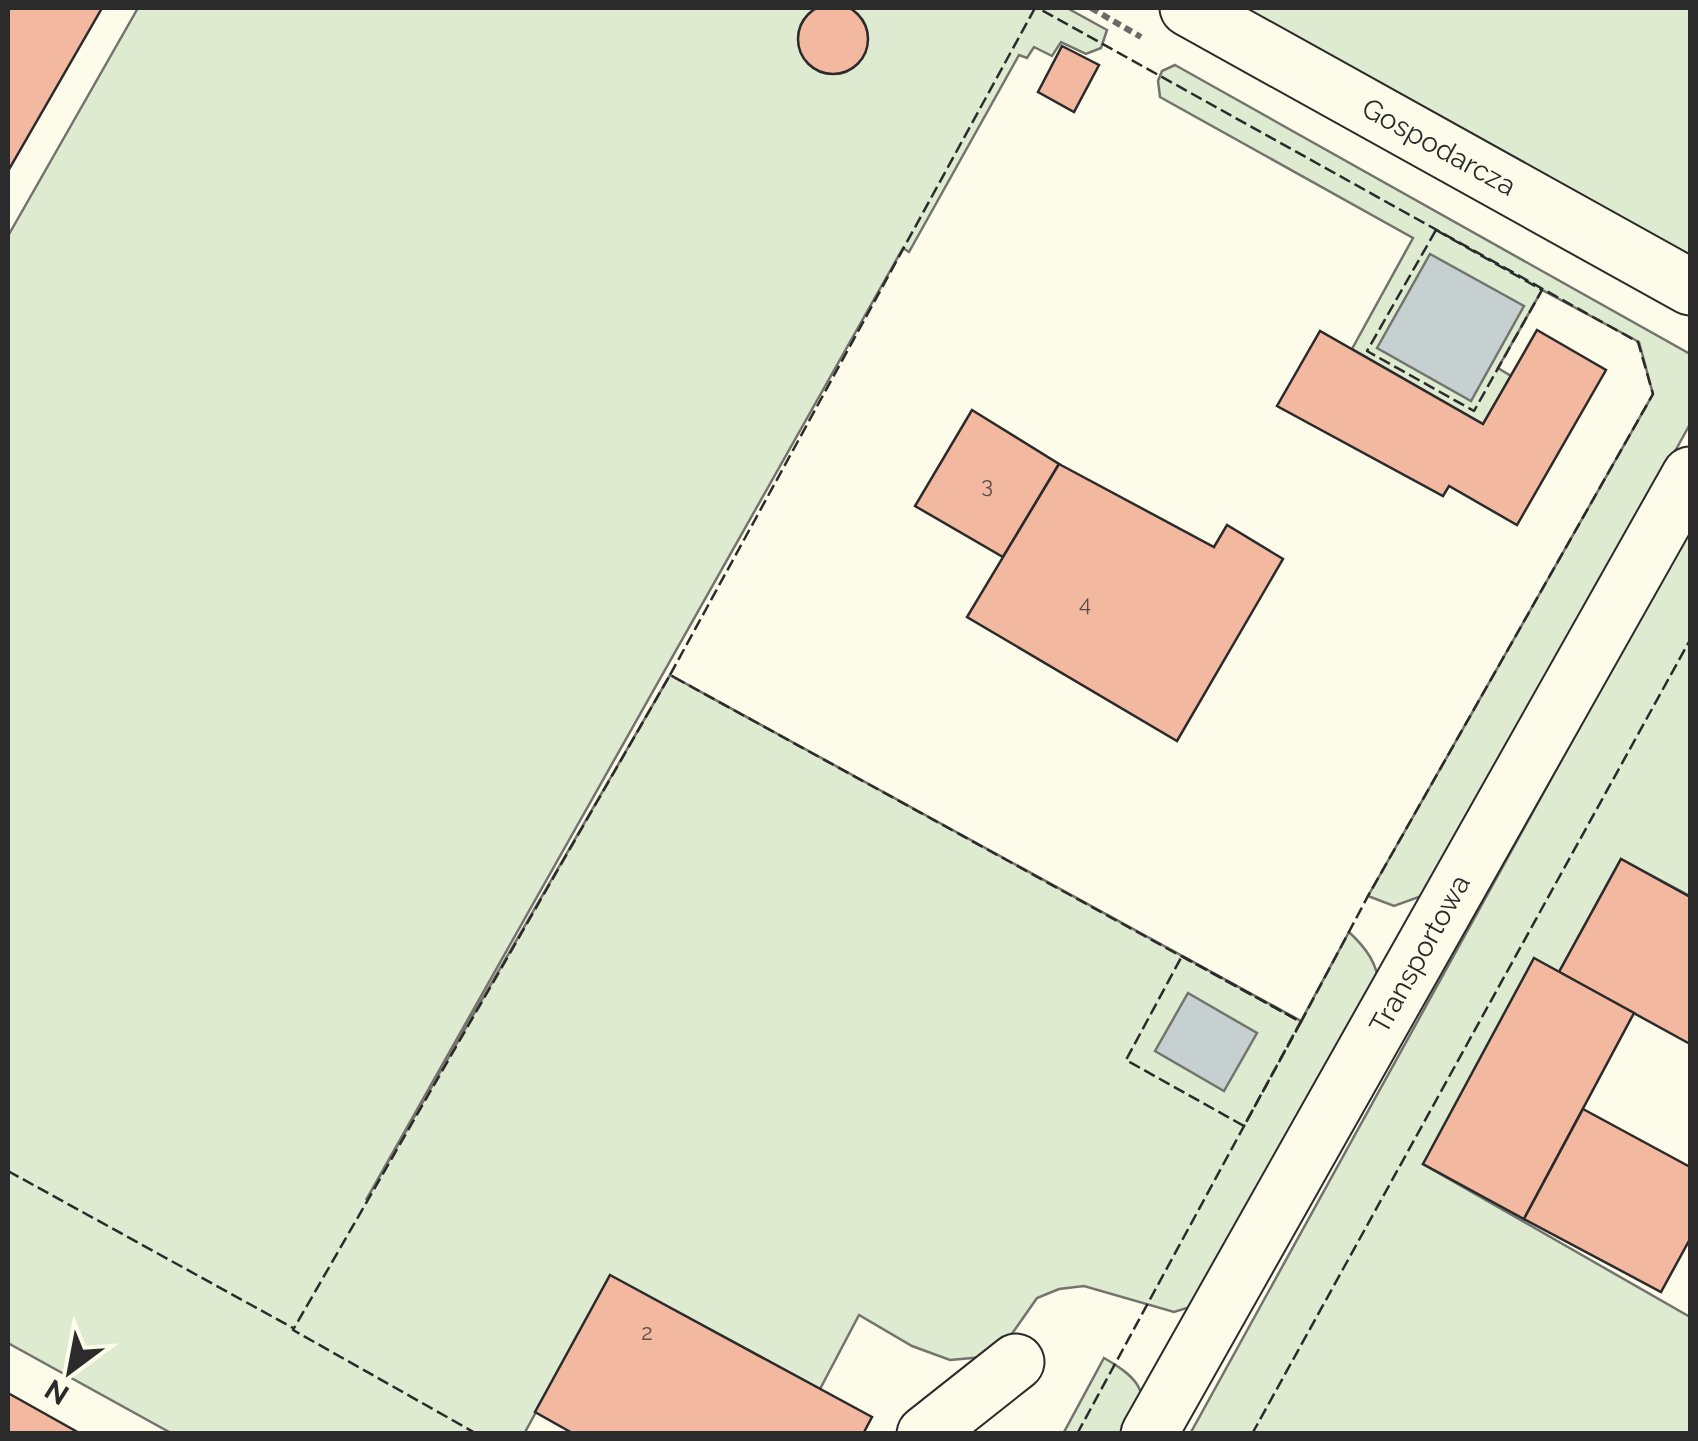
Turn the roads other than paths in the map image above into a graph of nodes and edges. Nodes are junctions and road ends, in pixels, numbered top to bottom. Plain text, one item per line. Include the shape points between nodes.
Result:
1 (1188, 8) edge
2 (1690, 288) edge
3 (1690, 474) edge
4 (1016, 1362) dead end
5 (925, 1434) edge
6 (1149, 1434) edge

1 - 2 street, Gospodarcza
3 - 6 street, Transportowa
4 - 5 street

